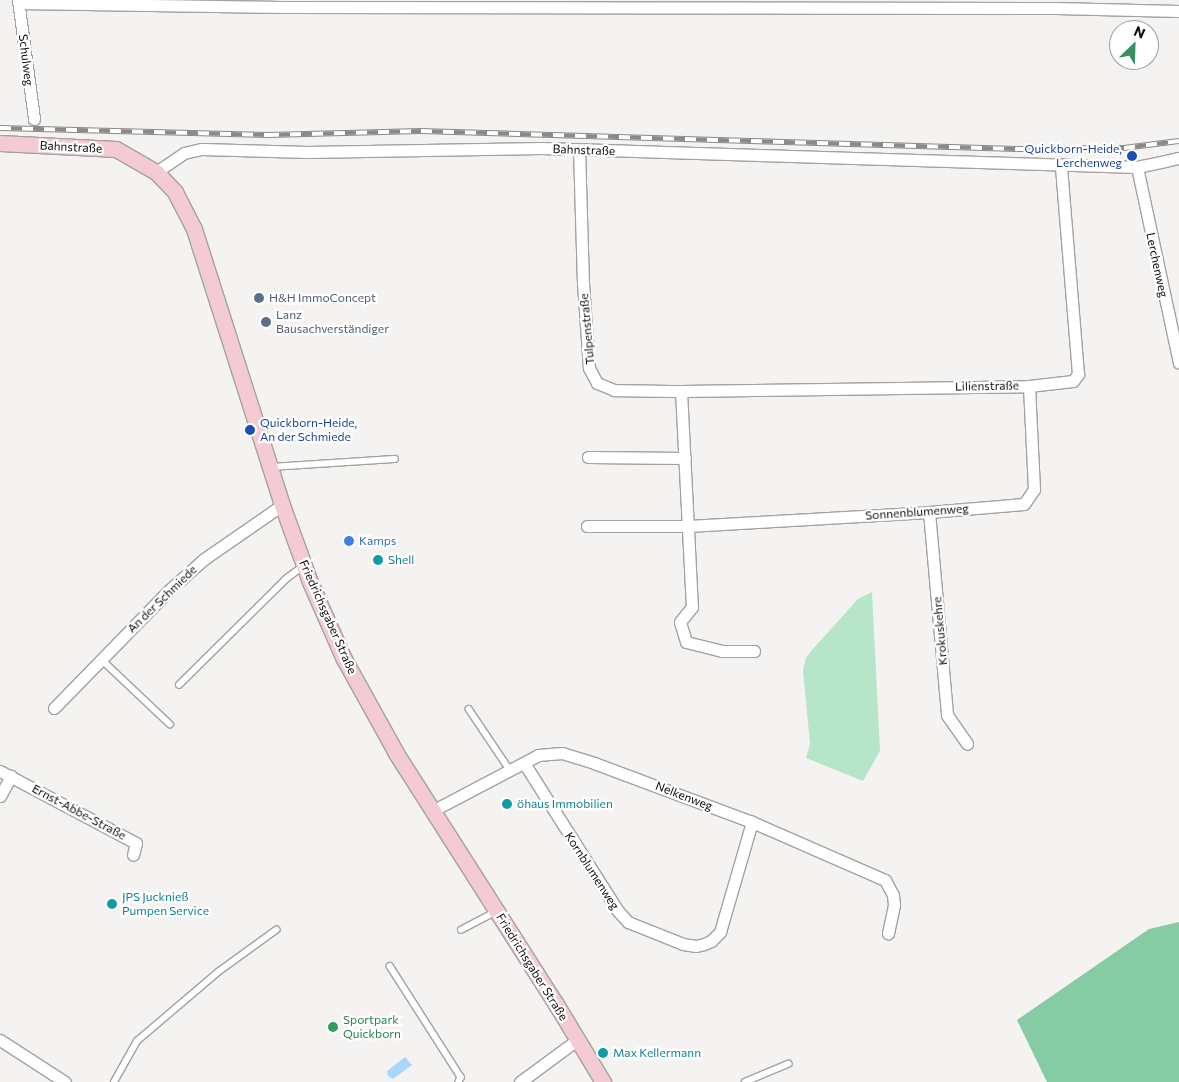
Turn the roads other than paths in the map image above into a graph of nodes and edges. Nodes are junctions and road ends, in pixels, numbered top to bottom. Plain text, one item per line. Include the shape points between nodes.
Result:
1 (18, 2) edge
2 (172, 3) edge
3 (556, 3) edge
4 (817, 3) edge
5 (891, 3) edge
6 (1041, 4) edge
7 (1179, 11) edge
8 (34, 119) dead end
9 (0, 143) edge
10 (580, 150) junction
11 (1179, 158) edge
12 (1061, 165) junction
13 (1137, 166) junction
14 (156, 172) junction
15 (1179, 363) edge
16 (1029, 386) junction
17 (681, 390) junction
18 (588, 458) dead end
19 (685, 458) junction
20 (395, 459) dead end
21 (270, 467) junction
22 (282, 505) junction
23 (928, 512) junction
24 (587, 526) dead end
25 (688, 526) junction
26 (304, 565) junction
27 (754, 651) dead end
28 (102, 659) junction
29 (179, 685) dead end
30 (54, 708) dead end
31 (469, 709) dead end
32 (170, 724) dead end
33 (967, 744) dead end
34 (524, 763) junction
35 (511, 770) junction
36 (0, 771) edge
37 (11, 776) junction
38 (0, 796) edge
39 (432, 811) junction
40 (752, 822) junction
41 (133, 855) dead end
42 (497, 911) junction
43 (276, 930) dead end
44 (461, 930) dead end
45 (888, 933) dead end
46 (390, 966) dead end
47 (0, 1040) edge
48 (577, 1040) junction
49 (788, 1064) dead end
50 (58, 1080) edge
51 (114, 1082) edge
52 (459, 1082) edge
53 (520, 1082) edge
54 (603, 1082) edge
55 (745, 1082) edge

1 - 2 street
1 - 8 street, Schulweg
2 - 3 street
3 - 4 street
4 - 5 street
5 - 6 street
6 - 7 street
9 - 14 main road, Bahnstraße via 116,149
10 - 12 street, Bahnstraße
10 - 14 street, Bahnstraße via 202,150 184,153
10 - 17 street, Tulpenstraße via 589,368 597,383 614,390
11 - 13 street, Bahnstraße
12 - 13 street, Bahnstraße
12 - 16 street, Lilienstraße via 1078,374 1074,381 1062,384
13 - 15 street, Lerchenweg
14 - 21 main road, Friedrichsgaber Straße via 175,192 194,229
16 - 17 street, Lilienstraße
16 - 23 street, Sonnenblumenweg via 1034,489 1024,504
17 - 19 street
18 - 19 street
19 - 25 street
20 - 21 lane
21 - 22 main road, Friedrichsgaber Straße
22 - 26 main road, Friedrichsgaber Straße
22 - 28 street, An der Schmiede via 204,559 168,590
23 - 25 street, Sonnenblumenweg
23 - 33 street, Krokuskehre via 948,715
24 - 25 street
25 - 27 street via 692,606 680,622 686,642 722,651
26 - 29 lane
26 - 39 main road, Friedrichsgaber Straße via 344,660
28 - 30 street, An der Schmiede
28 - 32 lane
31 - 35 lane
34 - 35 street, Nelkenweg
34 - 40 street, Nelkenweg via 538,755 562,753
34 - 40 street, Kornblumenweg via 618,911 628,922 683,944 704,944 720,932
35 - 39 street, Nelkenweg
36 - 37 street, Ernst-Abbe-Straße
37 - 38 street
37 - 41 street, Ernst-Abbe-Straße via 136,843
39 - 42 main road, Friedrichsgaber Straße
40 - 45 street, Nelkenweg via 885,880 893,895 894,906
42 - 44 lane
42 - 48 main road, Friedrichsgaber Straße
43 - 51 lane via 218,972 137,1041
46 - 52 lane via 461,1077
47 - 50 street
48 - 53 street
48 - 54 main road, Friedrichsgaber Straße
49 - 55 lane

